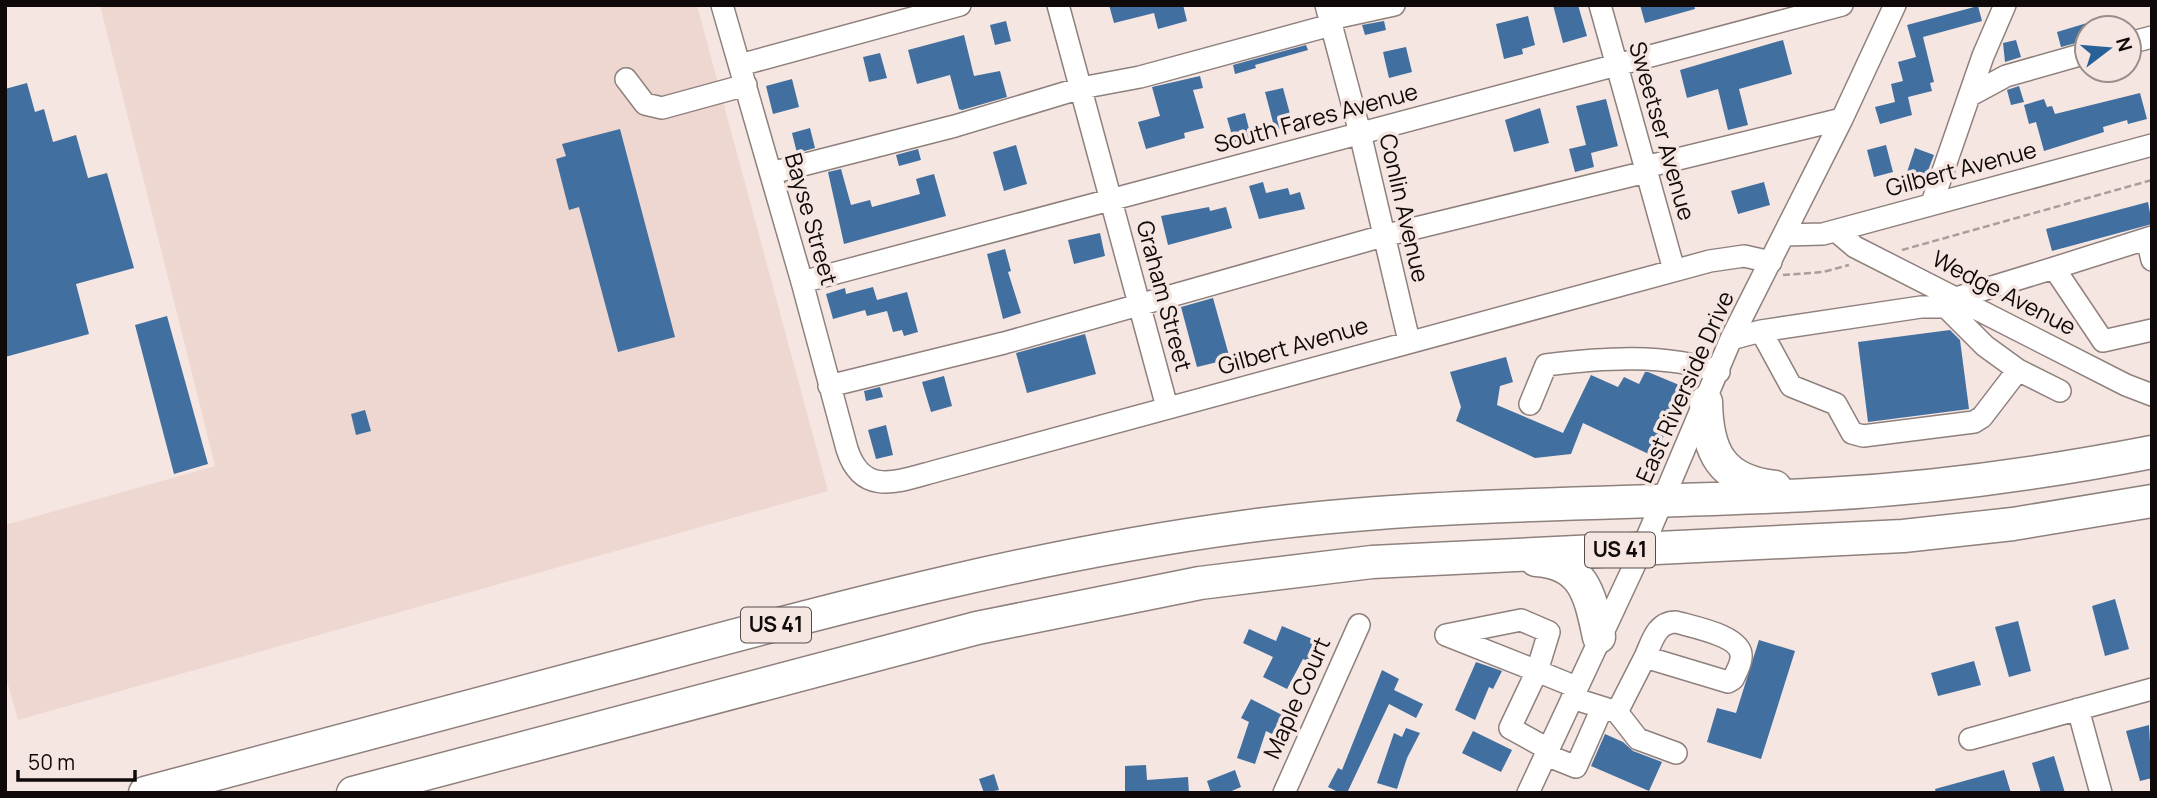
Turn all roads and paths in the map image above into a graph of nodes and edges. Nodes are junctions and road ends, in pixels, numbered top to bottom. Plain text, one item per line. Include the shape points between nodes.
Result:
1 (722, 5) edge
2 (960, 5) edge
3 (1058, 5) edge
4 (1394, 5) edge
5 (1600, 5) edge
6 (1842, 5) edge
7 (1895, 5) edge
8 (2005, 5) edge
9 (1329, 16) edge
10 (2073, 57) edge
11 (1615, 65) junction
12 (743, 75) junction
13 (626, 79) dead end
14 (1081, 88) junction
15 (1969, 96) junction
16 (1842, 119) junction
17 (1360, 133) junction
18 (2152, 145) edge
19 (1645, 170) junction
20 (771, 173) junction
21 (2152, 180) edge
22 (1111, 199) junction
23 (1932, 203) junction
24 (1836, 231) junction
25 (1784, 235) junction
26 (1383, 236) junction
27 (2150, 245) edge
28 (1891, 253) dead end
29 (1858, 263) dead end
30 (1768, 268) junction
31 (2054, 268) junction
32 (1674, 270) junction
33 (802, 282) junction
34 (1951, 300) junction
35 (1137, 303) junction
36 (1921, 307) junction
37 (1772, 329) junction
38 (2152, 330) edge
39 (1731, 339) junction
40 (1409, 341) junction
41 (2018, 370) junction
42 (1719, 372) junction
43 (829, 386) junction
44 (2060, 391) dead end
45 (2152, 395) edge
46 (1706, 402) junction
47 (1530, 404) dead end
48 (1167, 407) junction
49 (847, 449) joint
50 (2152, 452) edge
51 (1828, 494) junction
52 (1663, 501) junction
53 (2152, 501) edge
54 (1642, 549) junction
55 (1475, 556) junction
56 (1359, 625) dead end
57 (1599, 637) junction
58 (1644, 657) dead end
59 (2152, 689) edge
60 (1574, 692) junction
61 (2078, 709) junction
62 (1609, 710) junction
63 (1970, 739) dead end
64 (536, 744) junction
65 (1547, 752) junction
66 (1676, 753) dead end
67 (145, 793) edge
68 (353, 793) edge
69 (386, 793) edge
70 (1284, 793) edge
71 (1528, 793) edge
72 (2101, 793) edge

1 - 12 street, Bayse Street
2 - 12 street
3 - 14 street, Graham Street
4 - 9 street
5 - 11 street, Sweetser Avenue
6 - 11 street, South Fares Avenue
7 - 16 street, East Riverside Drive
8 - 15 street
9 - 14 street via 1140,76
9 - 17 street, Conlin Avenue
10 - 15 street via 2006,76
11 - 17 street, South Fares Avenue
11 - 19 street, Sweetser Avenue
12 - 13 street via 662,108 645,104
12 - 20 street, Bayse Street
14 - 20 street
14 - 22 street, Graham Street
15 - 23 street
16 - 19 street
16 - 25 street, East Riverside Drive
17 - 22 street, South Fares Avenue
17 - 26 street, Conlin Avenue
18 - 23 street, Gilbert Avenue
19 - 26 street
19 - 32 street, Sweetser Avenue
20 - 33 street, Bayse Street
21 - 28 path
22 - 33 street, South Fares Avenue
22 - 35 street, Graham Street
23 - 24 street, Gilbert Avenue
24 - 25 street, Gilbert Avenue
24 - 34 street, Wedge Avenue via 1855,247
25 - 30 street, East Riverside Drive
26 - 35 street
26 - 40 street, Conlin Avenue
27 - 31 street
29 - 30 path via 1823,272
30 - 32 street, Gilbert Avenue via 1744,256
30 - 39 street, East Riverside Drive
31 - 34 street
31 - 38 street via 2103,341
32 - 40 street, Gilbert Avenue
33 - 43 street, Bayse Street
34 - 36 street
34 - 41 street via 1985,346
34 - 45 street, Wedge Avenue
35 - 43 street via 1004,343
35 - 48 street, Graham Street
36 - 37 street
36 - 37 street via 1908,317 1797,338
37 - 39 street
37 - 41 street via 1791,386 1836,404 1852,433 1863,436 1974,422
39 - 42 street, East Riverside Drive
40 - 48 street, Gilbert Avenue
41 - 44 street
42 - 46 street, East Riverside Drive
42 - 47 street via 1690,362 1587,360 1546,365
43 - 49 street, Bayse Street
46 - 51 highway via 1711,445 1720,462 1737,477 1762,486
46 - 52 street, East Riverside Drive
48 - 49 street, Gilbert Avenue via 885,482 864,478 853,468
50 - 51 highway, US 41 via 1954,484
51 - 52 highway, US 41
52 - 54 street, East Riverside Drive
52 - 67 highway, US 41 via 1302,520 1082,552 774,625
53 - 54 highway, US 41 via 1903,536
54 - 55 highway, US 41
54 - 57 street, East Riverside Drive
55 - 57 highway via 1545,560 1572,570 1588,594
55 - 64 highway, US 41 via 1279,572 1088,603
56 - 70 street, Maple Court
57 - 60 street, East Riverside Drive
58 - 62 street
59 - 61 street
60 - 62 street
60 - 65 street, East Riverside Drive
60 - 65 street via 1537,671 1510,728
61 - 63 street
61 - 72 street
62 - 65 street via 1576,766
62 - 66 street via 1638,739
64 - 68 highway, US 41
64 - 69 highway
65 - 71 street, East Riverside Drive

